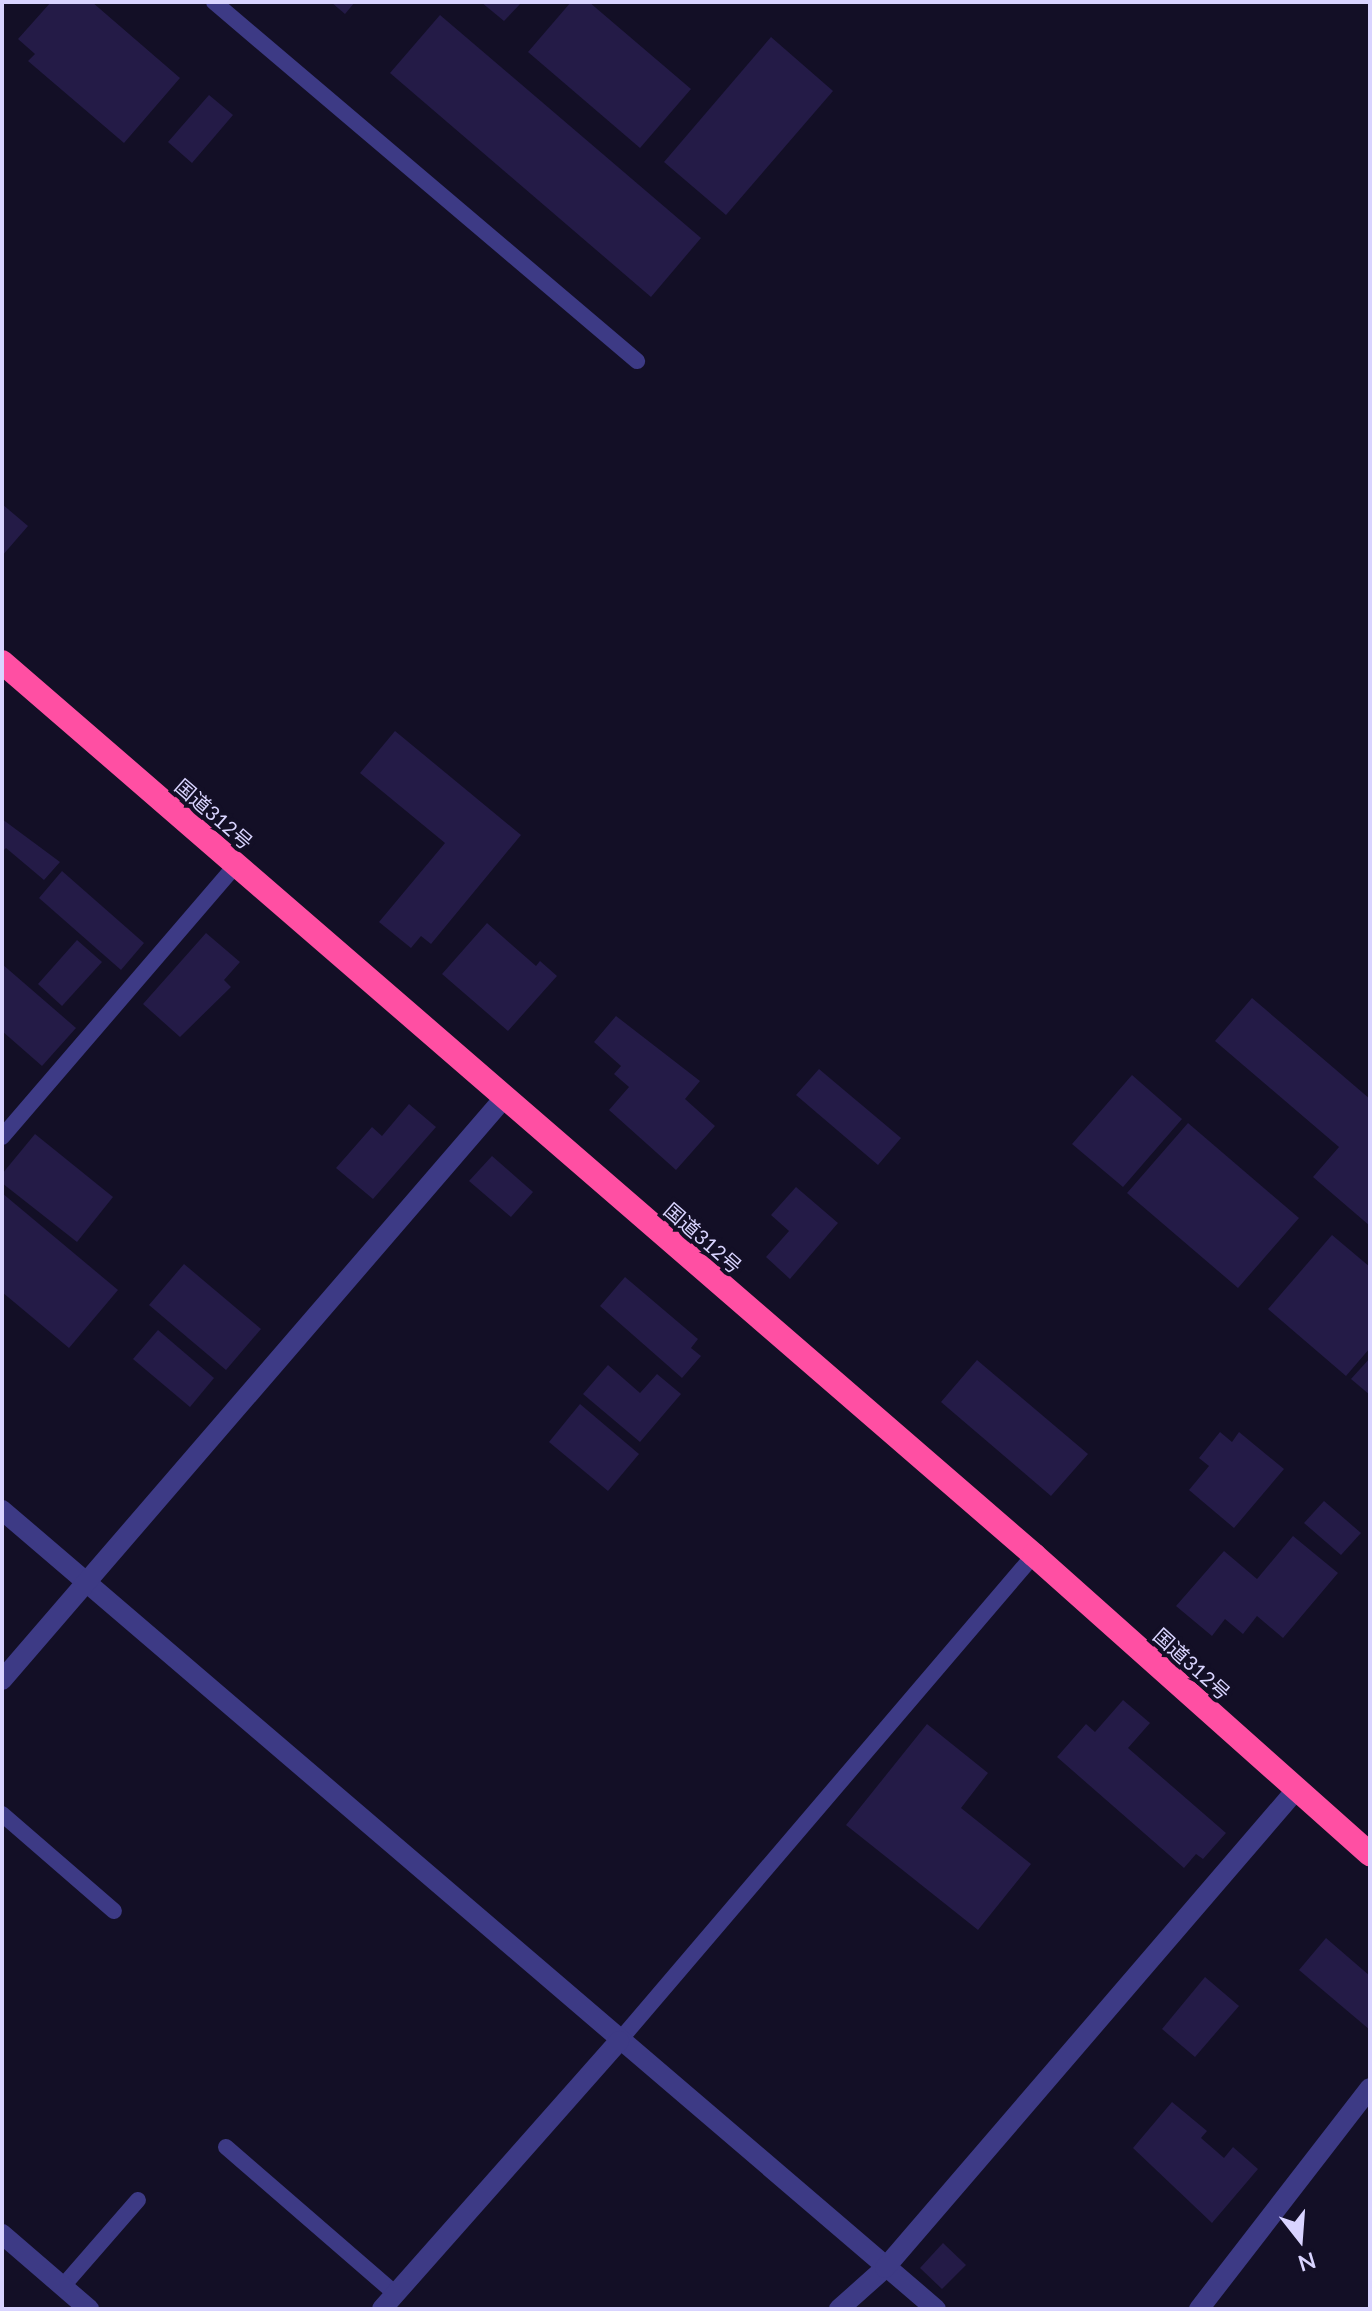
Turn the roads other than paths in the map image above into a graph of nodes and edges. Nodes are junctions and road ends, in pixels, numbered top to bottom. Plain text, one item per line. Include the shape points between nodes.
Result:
1 (214, 2) edge
2 (637, 361) dead end
3 (2, 662) edge
4 (236, 865) junction
5 (504, 1098) junction
6 (2, 1137) edge
7 (2, 1510) edge
8 (1034, 1555) junction
9 (85, 1582) junction
10 (2, 1680) edge
11 (1296, 1790) junction
12 (2, 1814) edge
13 (1370, 1854) edge
14 (114, 1911) dead end
15 (619, 2041) junction
16 (1370, 2088) edge
17 (226, 2147) dead end
18 (138, 2200) dead end
19 (2, 2234) edge
20 (885, 2268) junction
21 (63, 2286) junction
22 (389, 2301) edge
23 (89, 2309) edge
24 (839, 2309) edge
25 (936, 2309) edge
26 (1199, 2309) edge

1 - 2 lane
3 - 4 highway, 国道312号
4 - 5 highway, 国道312号
4 - 6 lane
5 - 8 highway, 国道312号
5 - 9 street
7 - 9 street
8 - 11 highway, 国道312号
8 - 15 lane
9 - 10 street
9 - 15 street
11 - 13 highway, 国道312号
11 - 20 street
12 - 14 lane
15 - 20 street
15 - 22 street
16 - 26 street
17 - 22 lane
18 - 21 lane
19 - 21 street
20 - 24 street
20 - 25 street
21 - 23 street

